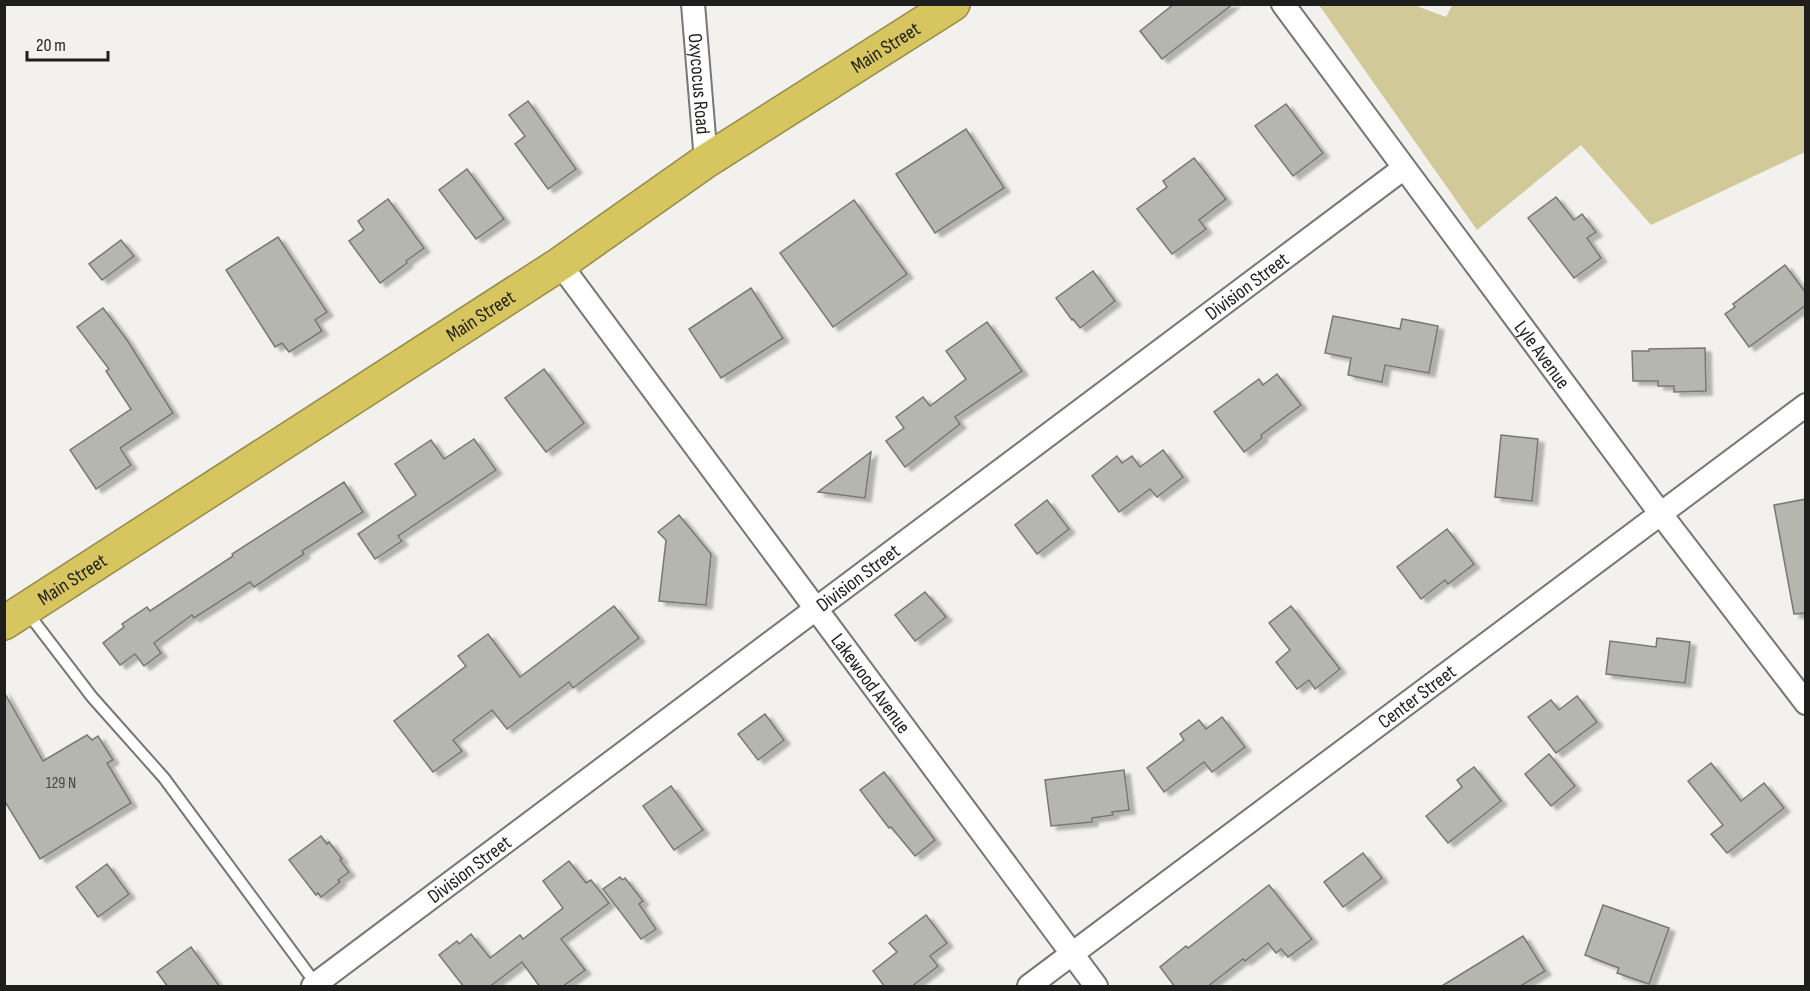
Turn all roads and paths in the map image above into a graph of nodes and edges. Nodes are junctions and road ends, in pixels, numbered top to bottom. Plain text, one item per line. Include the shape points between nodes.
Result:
1 (693, 4) edge
2 (953, 4) edge
3 (1283, 4) edge
4 (706, 161) junction
5 (1404, 168) junction
6 (560, 264) junction
7 (1806, 405) edge
8 (1660, 513) junction
9 (816, 611) junction
10 (15, 616) edge
11 (1806, 704) edge
12 (1072, 954) junction
13 (314, 985) edge
14 (1029, 987) edge
15 (1096, 987) edge

1 - 4 street, Oxycocus Road
2 - 4 highway, Main Street
3 - 5 street, Lyle Avenue
4 - 6 highway, Main Street
5 - 8 street, Lyle Avenue
5 - 9 street, Division Street
6 - 9 street, Lakewood Avenue
6 - 10 highway, Main Street
7 - 8 street, Center Street
8 - 11 street, Lyle Avenue
8 - 12 street, Center Street
9 - 12 street, Lakewood Avenue
9 - 13 street, Division Street
10 - 13 lane via 164,777
12 - 14 street, Center Street
12 - 15 street, Lakewood Avenue

